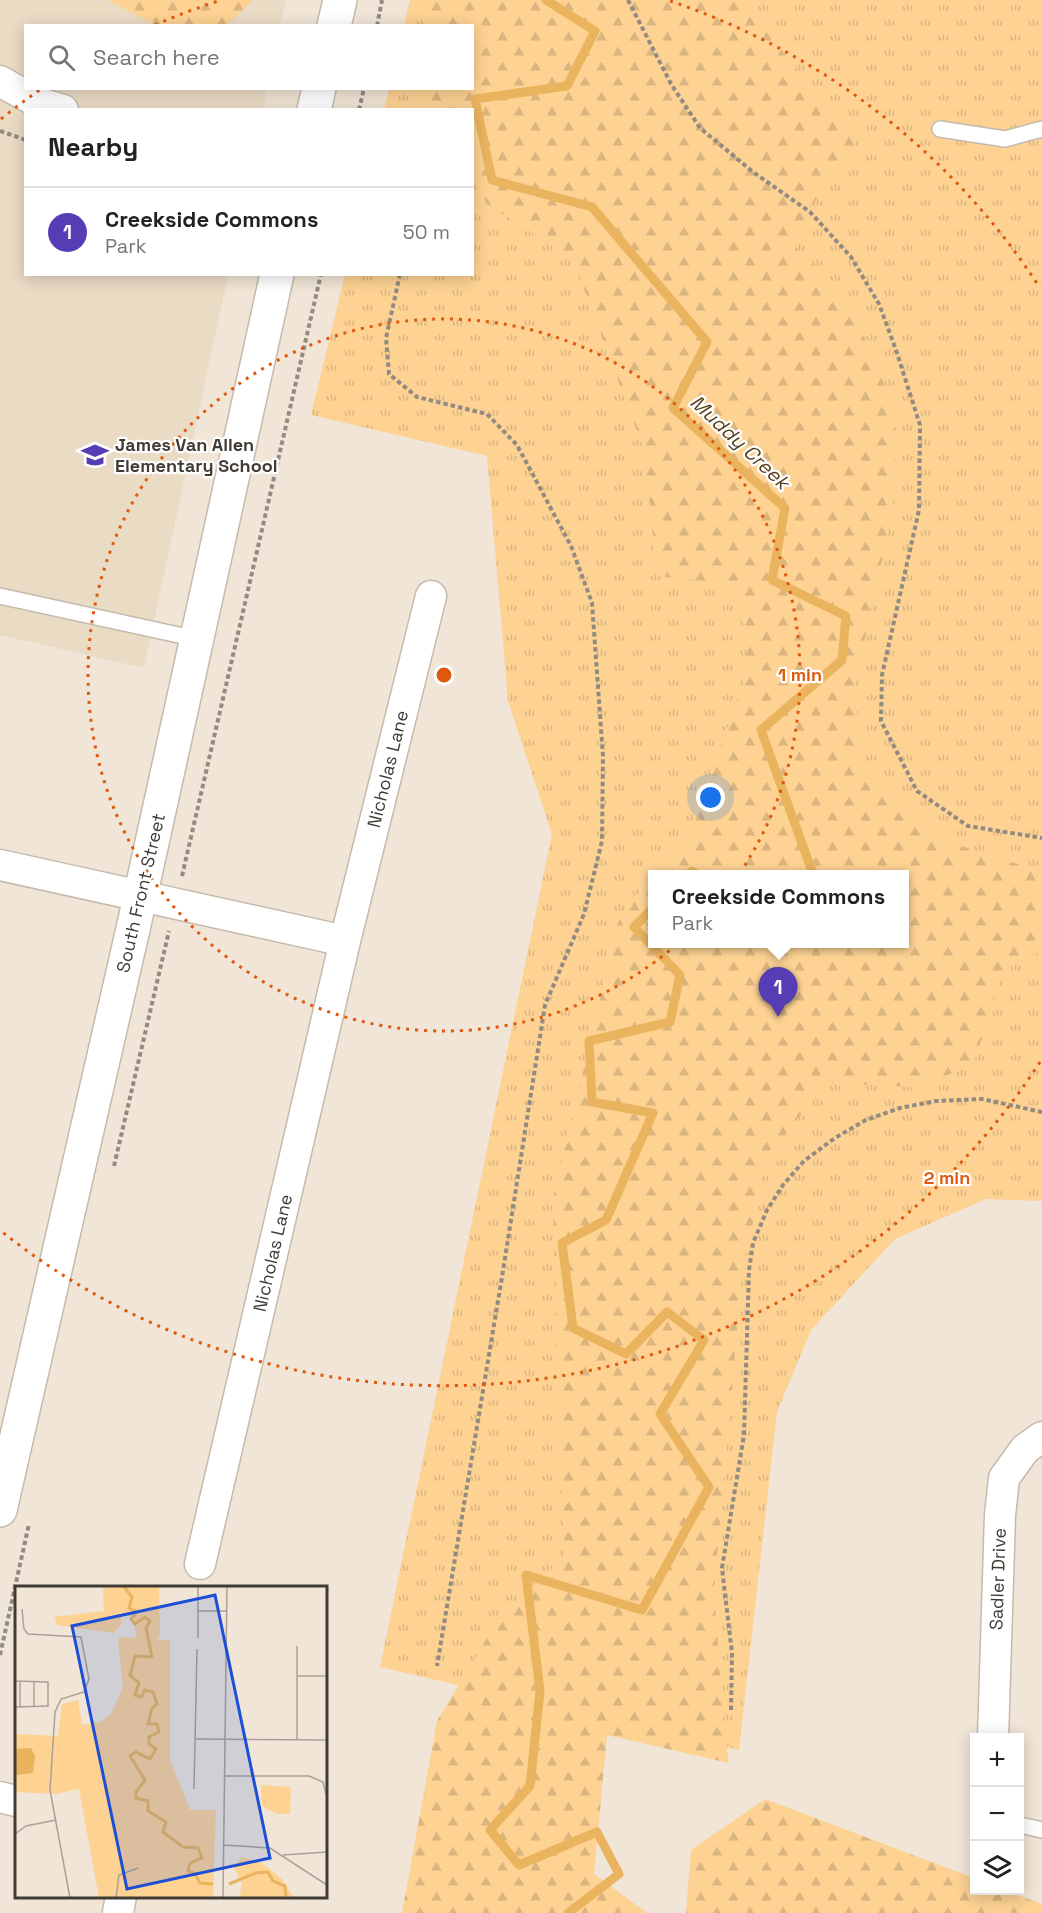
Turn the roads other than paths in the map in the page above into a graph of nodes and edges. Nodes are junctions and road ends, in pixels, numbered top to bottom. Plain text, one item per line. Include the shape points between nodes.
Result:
1 (340, 0) edge
2 (334, 24) edge
3 (0, 81) edge
4 (319, 90) edge
5 (56, 108) edge
6 (314, 108) edge
7 (940, 129) dead end
8 (1042, 129) edge
9 (277, 276) edge
10 (0, 596) edge
11 (431, 596) dead end
12 (197, 639) junction
13 (0, 865) edge
14 (141, 896) junction
15 (345, 941) junction
16 (1042, 1437) edge
17 (0, 1510) edge
18 (200, 1564) dead end
19 (993, 1733) edge
20 (0, 1797) edge
21 (15, 1801) edge
22 (1024, 1826) edge
23 (1042, 1830) edge
24 (121, 1898) edge
25 (118, 1913) edge

1 - 2 street
3 - 5 street
4 - 6 street
7 - 8 lane via 1005,139
9 - 12 street, South Front Street
10 - 12 lane
11 - 15 street, Nicholas Lane
12 - 14 street, South Front Street
13 - 14 street
14 - 15 street
14 - 17 street, South Front Street
15 - 18 street, Nicholas Lane
16 - 19 street, Sadler Drive via 1025,1449 1004,1478
20 - 21 street
22 - 23 lane
24 - 25 street

